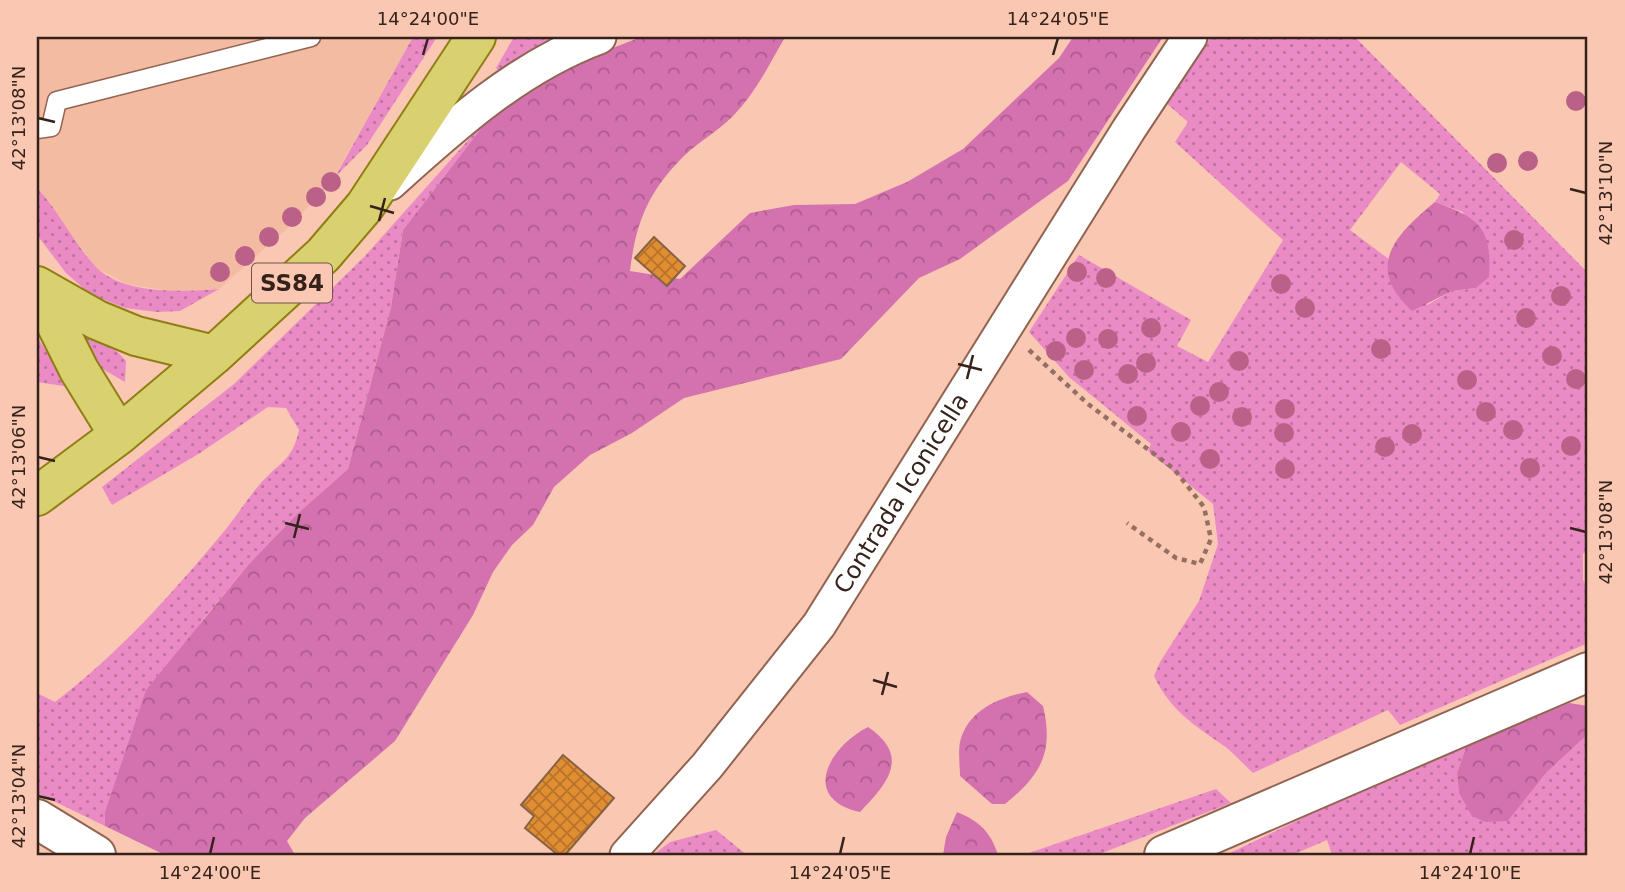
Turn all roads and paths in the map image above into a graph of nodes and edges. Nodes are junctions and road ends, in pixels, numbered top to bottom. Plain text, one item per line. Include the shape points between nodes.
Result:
1 (310, 37) edge
2 (476, 37) edge
3 (599, 37) edge
4 (1190, 37) edge
5 (37, 128) edge
6 (365, 206) junction
7 (37, 286) edge
8 (1005, 328) junction
9 (214, 355) junction
10 (120, 435) junction
11 (37, 496) edge
12 (1127, 523) dead end
13 (1588, 672) edge
14 (37, 819) edge
15 (96, 855) edge
16 (627, 855) edge
17 (1164, 855) edge

1 - 5 lane via 57,101 51,127
2 - 6 main road, SS84
3 - 6 street via 508,83
4 - 8 street, Contrada Iconicella
6 - 9 main road, SS84 via 323,255
7 - 9 main road via 136,336
7 - 10 main road via 79,370
8 - 12 path via 1088,404 1174,469 1204,507 1211,539 1200,564 1176,558
8 - 16 street, Contrada Iconicella via 819,625 707,766
9 - 10 main road, SS84
10 - 11 main road, SS84
13 - 17 main road
14 - 15 main road

